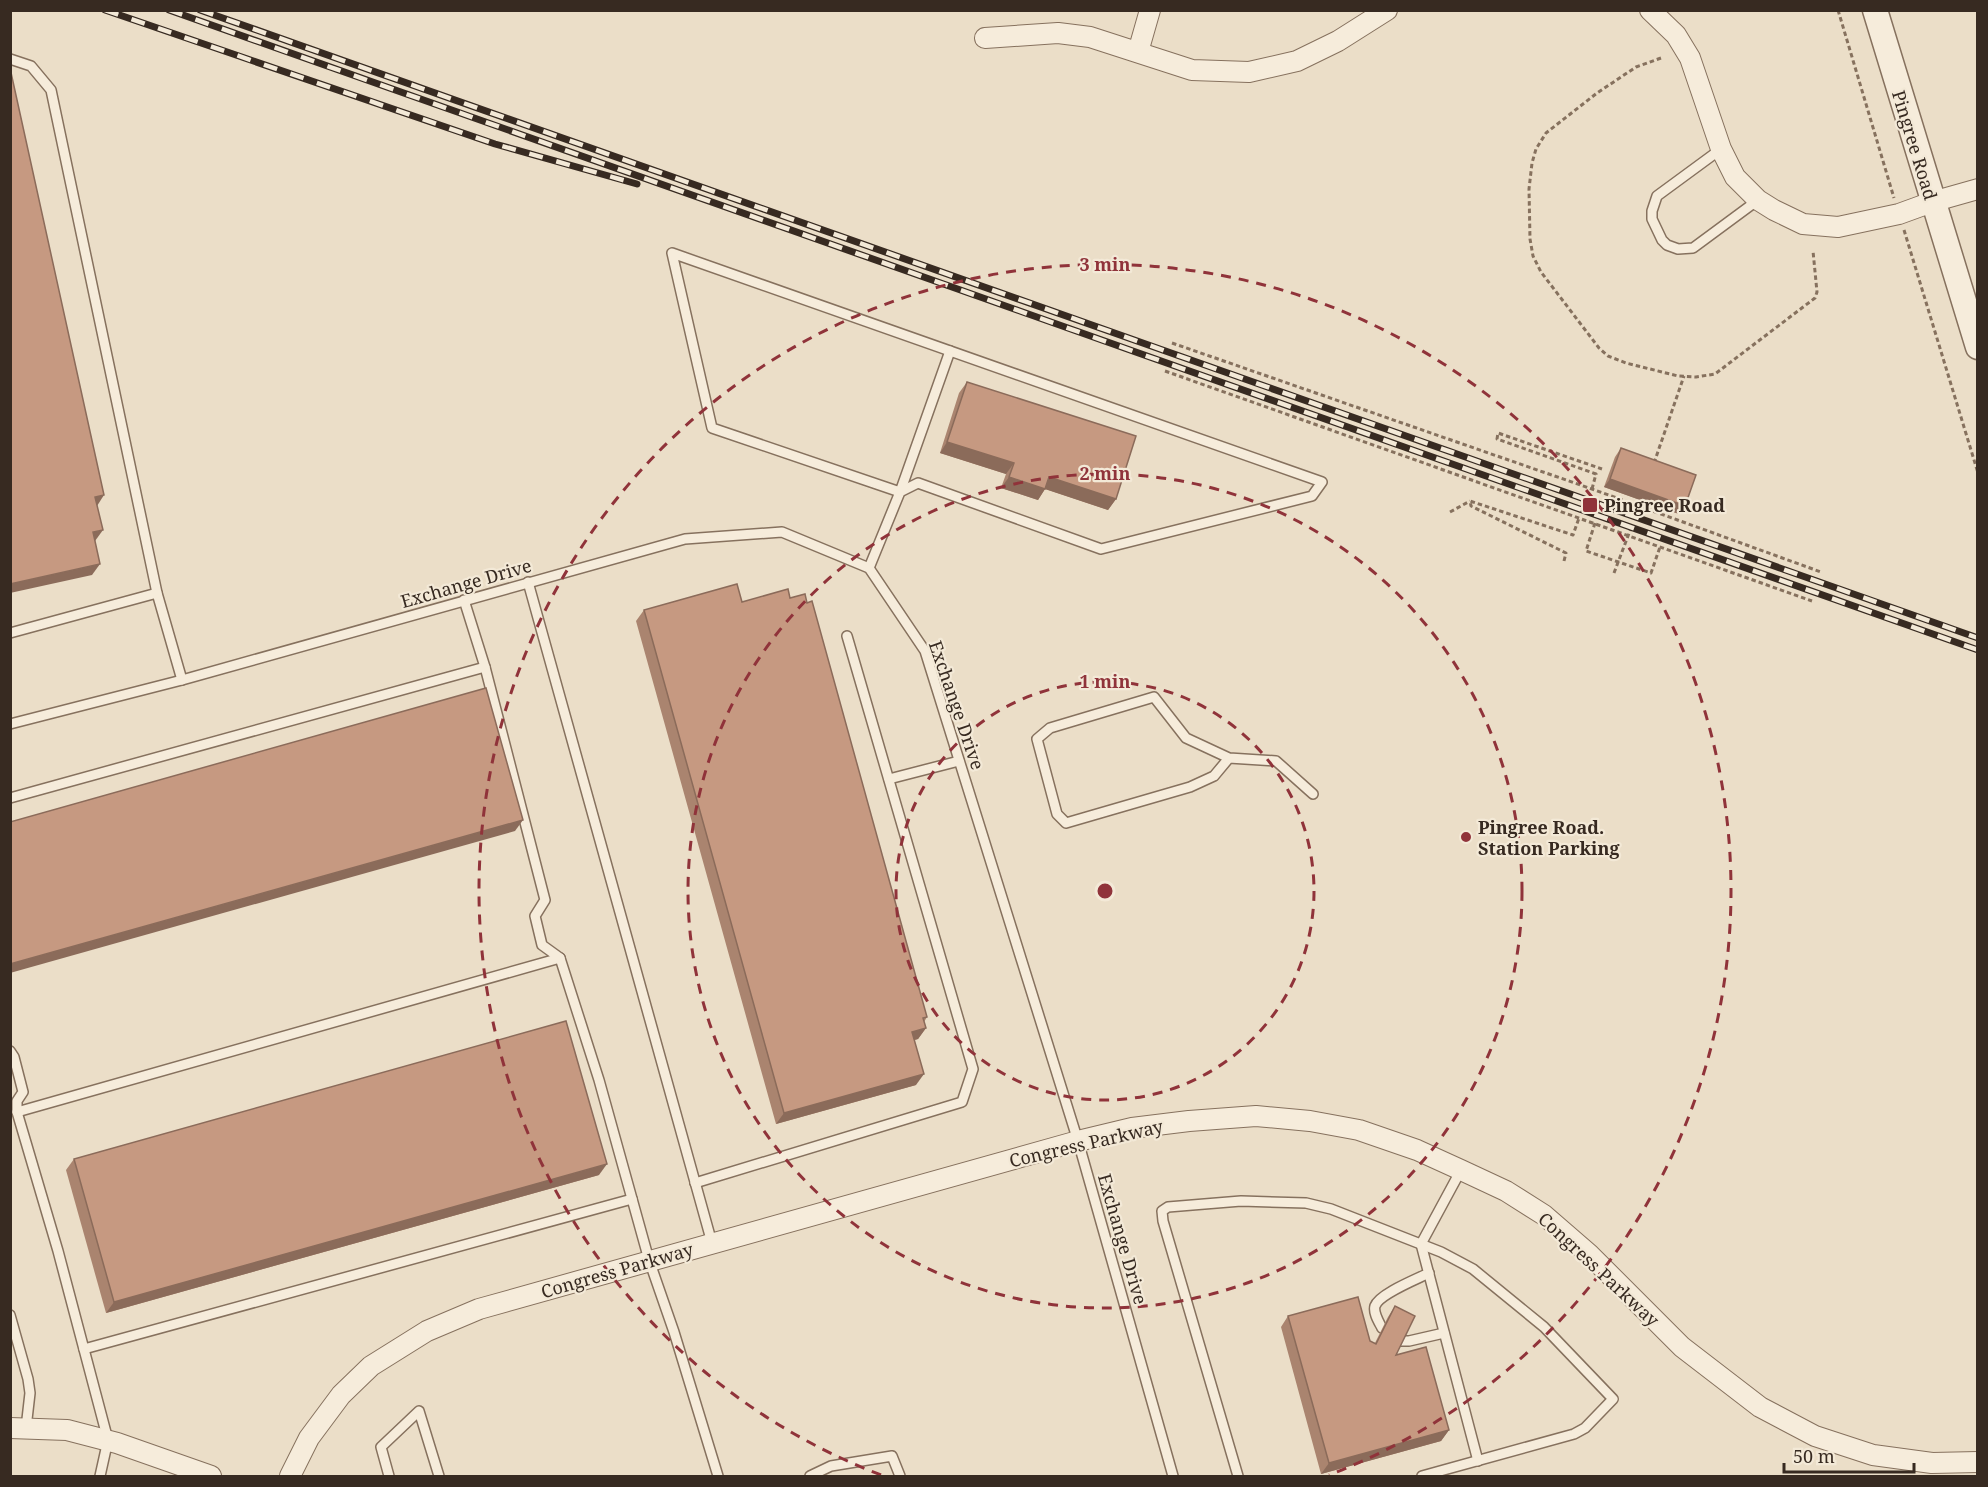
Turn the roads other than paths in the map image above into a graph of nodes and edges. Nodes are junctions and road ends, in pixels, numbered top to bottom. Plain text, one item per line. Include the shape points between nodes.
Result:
1 (1150, 10) edge
2 (1387, 10) edge
3 (1650, 10) edge
4 (1875, 10) edge
5 (985, 38) dead end
6 (1138, 52) junction
7 (10, 59) edge
8 (1721, 149) junction
9 (1977, 189) edge
10 (1758, 200) junction
11 (1932, 202) junction
12 (1977, 347) edge
13 (950, 351) junction
14 (900, 492) junction
15 (869, 568) junction
16 (528, 582) junction
17 (157, 593) junction
18 (464, 600) junction
19 (10, 633) edge
20 (847, 636) dead end
21 (485, 667) junction
22 (183, 680) junction
23 (10, 724) edge
24 (1229, 758) junction
25 (959, 761) junction
26 (889, 779) junction
27 (1313, 794) dead end
28 (10, 798) edge
29 (560, 958) junction
30 (10, 1051) edge
31 (17, 1112) junction
32 (1078, 1141) junction
33 (1461, 1170) junction
34 (695, 1183) junction
35 (632, 1199) junction
36 (712, 1243) junction
37 (1421, 1244) junction
38 (649, 1260) junction
39 (1429, 1273) junction
40 (10, 1315) edge
41 (1382, 1328) edge
42 (1444, 1333) junction
43 (1401, 1341) edge
44 (84, 1349) junction
45 (18, 1428) edge
46 (108, 1440) junction
47 (1478, 1461) junction
48 (1977, 1462) edge
49 (100, 1476) edge
50 (211, 1476) edge
51 (290, 1476) edge
52 (389, 1476) edge
53 (439, 1476) edge
54 (718, 1476) edge
55 (810, 1476) edge
56 (900, 1476) edge
57 (1173, 1476) edge
58 (1238, 1476) edge
59 (1422, 1476) edge

1 - 6 street
2 - 6 street via 1297,61 1249,72 1192,70
3 - 8 street via 1676,35 1690,58
4 - 11 street, Pingree Road
5 - 6 street via 1058,33 1090,37
7 - 17 lane via 31,66 51,90
8 - 10 street via 1735,177
8 - 10 lane via 1657,196 1652,211 1662,240 1678,249 1693,248
9 - 11 street
10 - 11 street via 1803,224 1818,226 1853,225
11 - 12 street, Pingree Road
13 - 14 lane
13 - 14 lane via 672,253 712,428
13 - 14 lane via 1322,482 1312,496 1101,549 918,483
14 - 15 lane
15 - 16 lane, Exchange Drive via 782,532 685,539
15 - 25 lane, Exchange Drive via 925,651
16 - 18 lane, Exchange Drive
16 - 34 lane
17 - 19 lane
17 - 22 lane
18 - 21 lane
18 - 22 lane, Exchange Drive
20 - 26 lane
21 - 28 lane
21 - 29 lane via 546,900 535,916 542,945
22 - 23 lane, Exchange Drive
24 - 24 lane via 1214,776 1190,787 1066,823 1057,814 1037,740 1050,728 1154,697 1186,738
24 - 27 lane via 1276,761
25 - 26 lane
25 - 32 lane, Exchange Drive
26 - 34 lane via 973,1069 962,1102
29 - 31 lane
29 - 35 lane
30 - 31 lane via 23,1092 17,1101
31 - 44 lane
32 - 33 street, Congress Parkway via 1188,1120 1256,1116 1359,1130
32 - 36 street, Congress Parkway
32 - 57 lane, Exchange Drive
33 - 37 lane
33 - 48 street, Congress Parkway via 1544,1215 1682,1347 1760,1407 1815,1436 1873,1455 1932,1463
34 - 36 lane
35 - 38 lane
35 - 44 lane
36 - 38 street, Congress Parkway
37 - 39 lane
37 - 47 lane via 1473,1269 1544,1328 1613,1399 1574,1434
37 - 58 lane via 1306,1203 1232,1201 1178,1205 1162,1211
38 - 51 street, Congress Parkway via 479,1309 427,1331 371,1366 341,1395 309,1438
38 - 54 lane
39 - 41 lane via 1381,1298 1375,1314
39 - 42 lane
40 - 45 lane via 30,1393
42 - 43 lane
42 - 47 lane
44 - 46 lane
45 - 46 street via 67,1430
46 - 49 lane
46 - 50 street
47 - 59 lane
52 - 53 lane via 381,1447 419,1411
55 - 56 lane via 831,1466 892,1456

